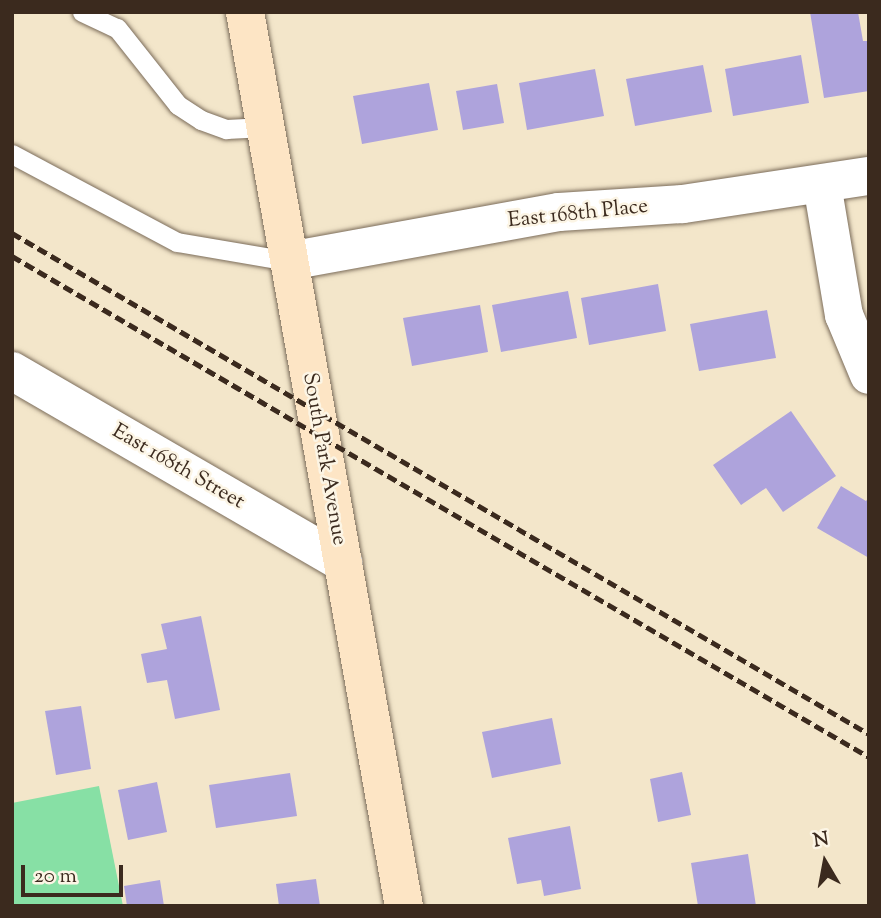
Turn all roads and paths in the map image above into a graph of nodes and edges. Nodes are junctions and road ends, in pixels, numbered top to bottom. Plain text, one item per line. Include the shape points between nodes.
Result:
1 (82, 12) edge
2 (245, 12) edge
3 (265, 127) junction
4 (12, 154) edge
5 (869, 176) edge
6 (822, 184) junction
7 (289, 261) junction
8 (12, 371) edge
9 (869, 375) edge
10 (343, 563) junction
11 (404, 906) edge

1 - 3 lane via 117,28 178,105 201,120 226,129
2 - 3 street, South Park Avenue
3 - 7 street, South Park Avenue
4 - 7 lane via 177,242
5 - 6 street, East 168th Place
6 - 7 street, East 168th Place via 683,204 559,212
6 - 9 street via 844,316
7 - 10 street, South Park Avenue
8 - 10 street, East 168th Street
10 - 11 street, South Park Avenue

